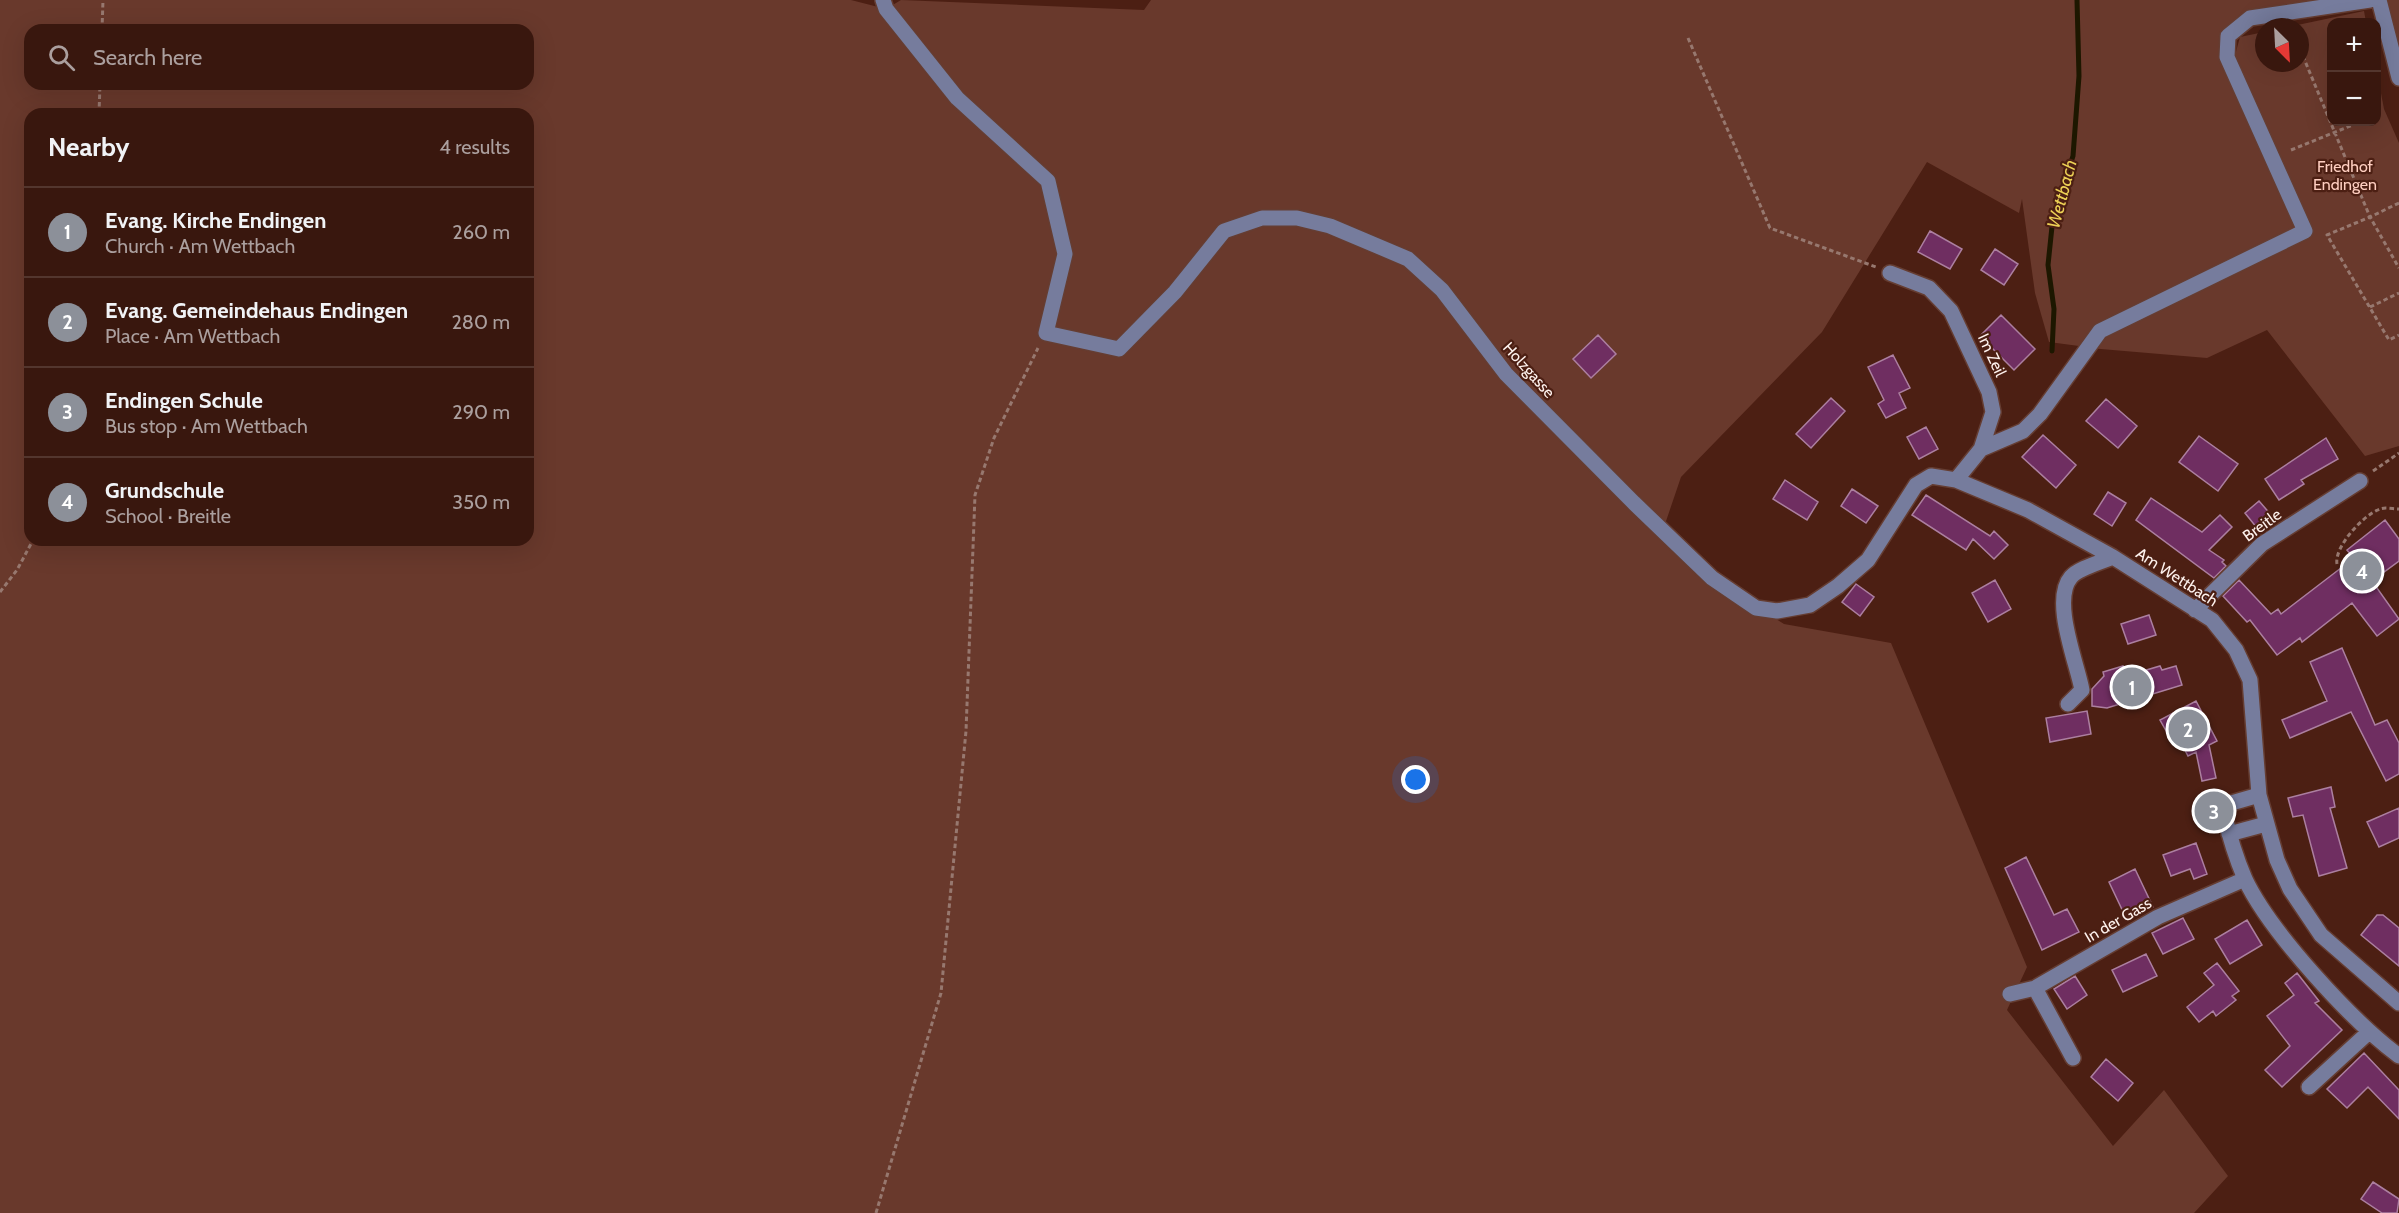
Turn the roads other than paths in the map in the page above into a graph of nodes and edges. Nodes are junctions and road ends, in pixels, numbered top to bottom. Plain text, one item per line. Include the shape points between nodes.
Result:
1 (883, 0) edge
2 (2370, 0) edge
3 (2379, 0) edge
4 (2399, 78) edge
5 (1890, 273) road end
6 (1981, 449) junction
7 (1956, 480) junction
8 (2360, 481) road end
9 (2113, 556) junction
10 (2195, 610) junction
11 (2068, 704) dead end
12 (2259, 795) junction
13 (2266, 824) junction
14 (2229, 834) junction
15 (2246, 879) junction
16 (2035, 988) junction
17 (2010, 994) dead end
18 (2399, 1003) edge
19 (2369, 1032) junction
20 (2399, 1056) edge
21 (2073, 1058) dead end
22 (2309, 1087) dead end

1 - 7 street, Holzgasse via 886,9 957,98 1048,182 1065,254 1046,333 1119,349 1175,292 1224,231 1262,218 1330,225 1408,259 1442,290 1506,374 1634,503 1712,578 1756,608 1777,611 1810,605 1868,560 1916,485 1931,476
2 - 6 street via 2250,18 2228,36 2227,57 2305,231 2100,331 2035,419 2023,430
3 - 4 street
5 - 6 street, Im Zeil via 1929,288 1951,311 1989,392 1993,412
6 - 7 street, Im Zeil
7 - 9 street, Am Wettbach via 2028,510
8 - 10 street, Breitle via 2262,544
9 - 10 street, Am Wettbach
9 - 11 street via 2071,576 2064,592 2063,613 2082,690
10 - 12 street, Am Wettbach via 2212,620 2236,650 2250,680
12 - 13 street, Am Wettbach
12 - 14 street via 2228,804 2224,813
13 - 14 street
13 - 18 street, Am Wettbach via 2282,870 2305,915 2321,935
14 - 15 street
15 - 16 street, In der Gass via 2158,917
15 - 19 street via 2304,961
16 - 17 street, In der Gass
16 - 21 street
19 - 20 street
19 - 22 street

